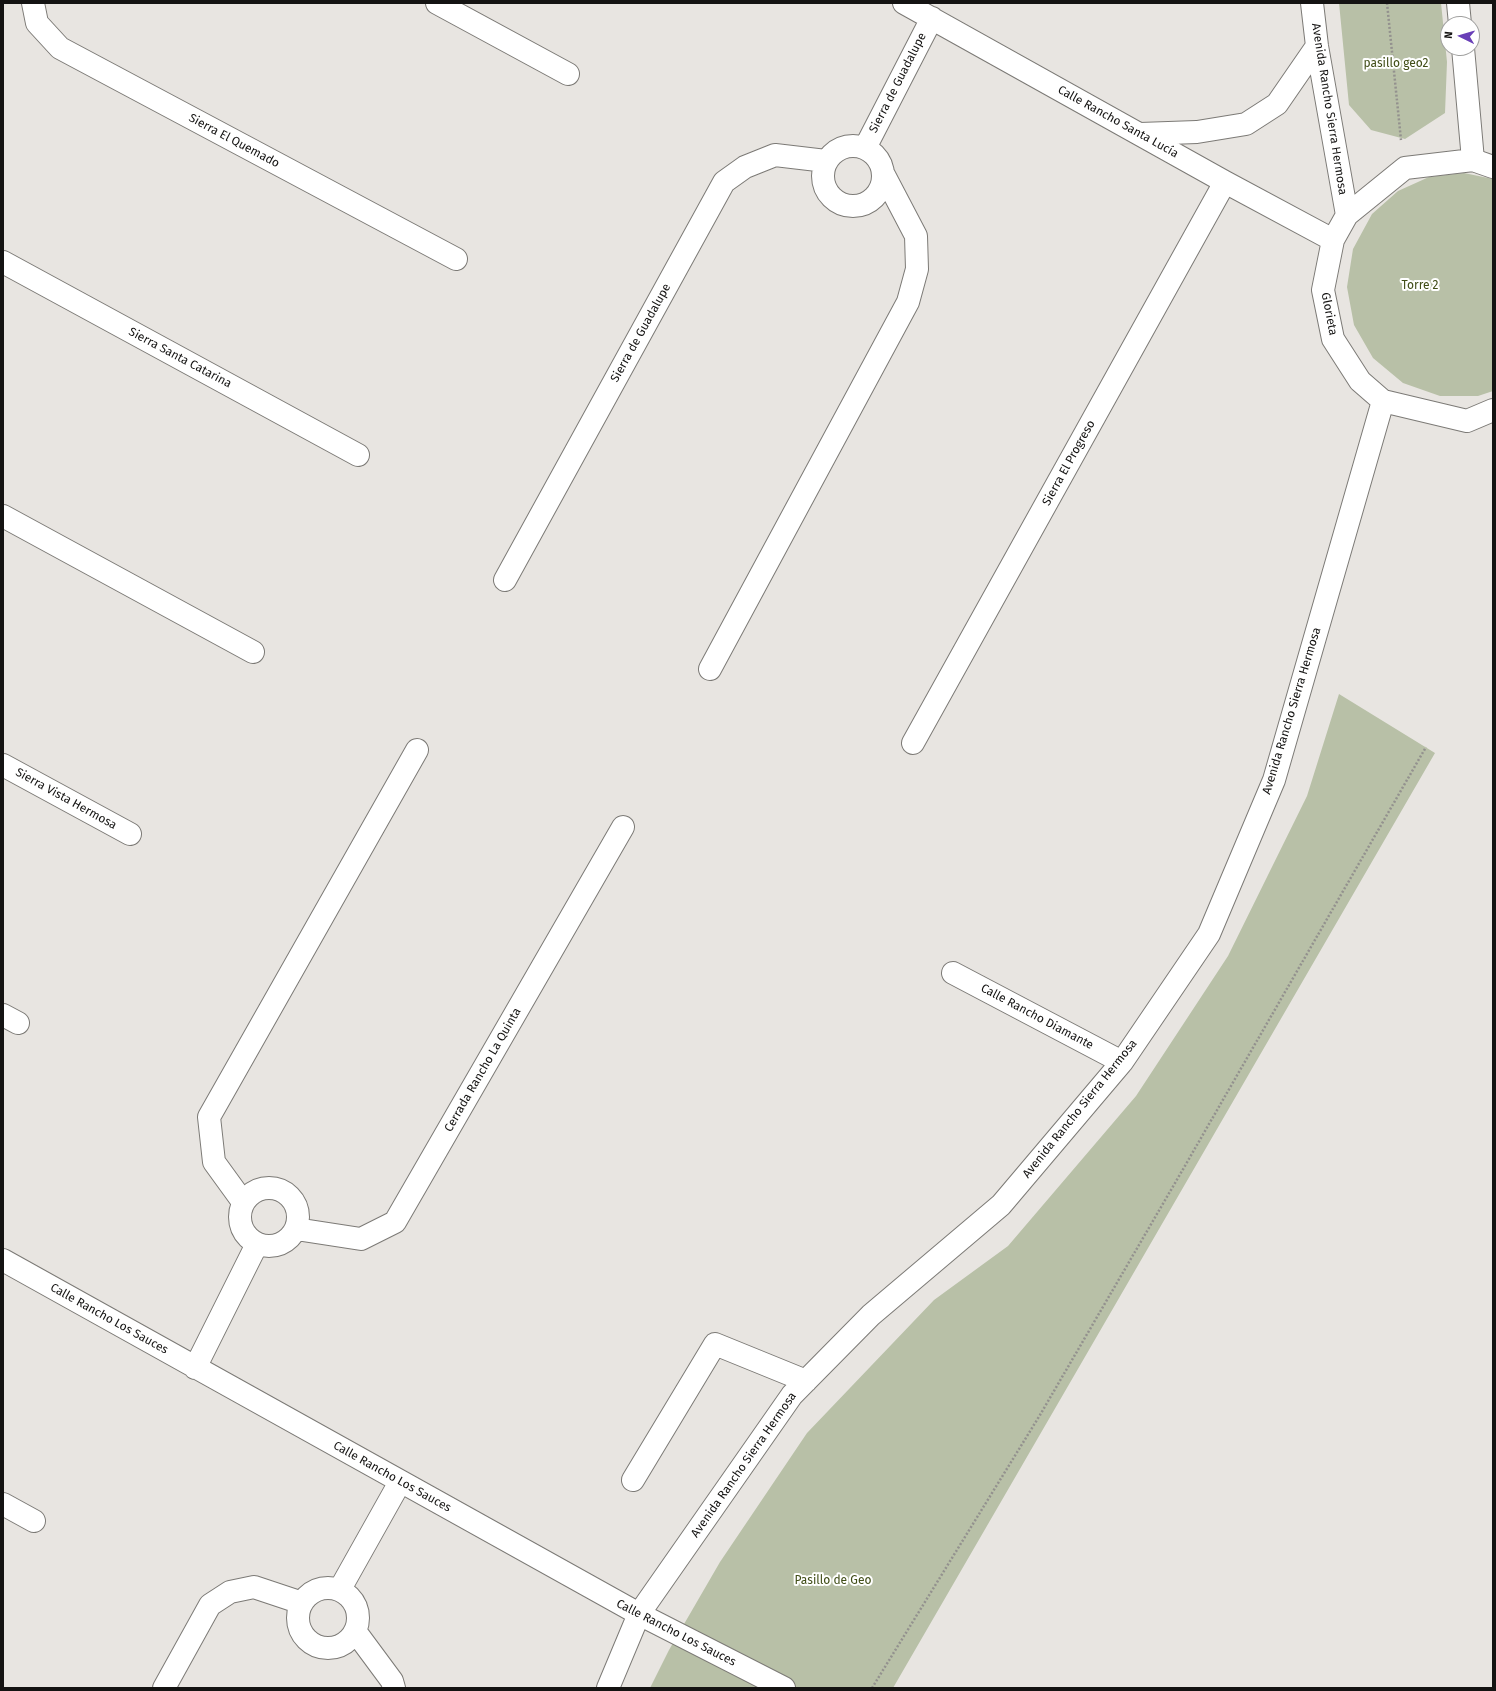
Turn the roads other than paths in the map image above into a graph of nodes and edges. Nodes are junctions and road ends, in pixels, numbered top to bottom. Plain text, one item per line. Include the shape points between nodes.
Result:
1 (33, 3) edge
2 (437, 3) edge
3 (904, 3) edge
4 (1312, 3) edge
5 (1458, 3) edge
6 (1459, 16) edge
7 (932, 18) junction
8 (1317, 46) junction
9 (1464, 56) edge
10 (568, 74) dead end
11 (1140, 134) junction
12 (865, 148) junction
13 (826, 161) junction
14 (1483, 164) edge
15 (883, 173) junction
16 (1225, 182) junction
17 (1347, 215) junction
18 (1333, 240) junction
19 (456, 259) dead end
20 (3, 262) edge
21 (1383, 401) junction
22 (1493, 410) edge
23 (358, 455) dead end
24 (3, 516) edge
25 (505, 580) dead end
26 (253, 652) dead end
27 (710, 669) dead end
28 (913, 743) dead end
29 (417, 750) dead end
30 (3, 765) edge
31 (623, 827) dead end
32 (130, 834) dead end
33 (953, 973) dead end
34 (1122, 1062) junction
35 (243, 1202) junction
36 (296, 1229) junction
37 (257, 1244) junction
38 (3, 1260) edge
39 (195, 1368) junction
40 (806, 1381) junction
41 (633, 1480) dead end
42 (400, 1482) junction
43 (3, 1504) edge
44 (34, 1521) dead end
45 (340, 1589) junction
46 (302, 1603) junction
47 (638, 1614) junction
48 (355, 1630) junction
49 (164, 1688) edge
50 (394, 1688) edge
51 (608, 1688) edge
52 (784, 1688) edge

1 - 19 street, Sierra El Quemado via 37,23 60,48
2 - 10 street
3 - 7 street, Calle Rancho Santa Lucía
4 - 8 street, Avenida Rancho Sierra Hermosa
5 - 6 street
7 - 11 street, Calle Rancho Santa Lucía
7 - 12 street, Sierra de Guadalupe
8 - 11 street via 1277,104 1246,124 1197,132
8 - 17 street, Avenida Rancho Sierra Hermosa
9 - 14 street
11 - 16 street, Calle Rancho Santa Lucía
12 - 13 street, Sierra de Guadalupe via 850,146 836,151
12 - 15 street, Sierra de Guadalupe via 880,163
13 - 15 street via 823,175 825,189 834,200 846,206 861,205 873,198 881,187
13 - 25 street, Sierra de Guadalupe via 775,155 744,167 724,182
14 - 17 street, Glorieta via 1405,168
15 - 27 street, Sierra de Guadalupe via 916,236 917,269 908,302
16 - 18 street, Calle Rancho Santa Lucía
16 - 28 street, Sierra El Progreso
17 - 18 street, Glorieta
18 - 21 street, Glorieta via 1324,290 1333,338 1360,381
20 - 23 street, Sierra Santa Catarina
21 - 22 street, Glorieta via 1467,420
21 - 34 street, Avenida Rancho Sierra Hermosa via 1274,780 1209,934
24 - 26 street
29 - 35 street via 209,1117 214,1162
30 - 32 street, Sierra Vista Hermosa
31 - 36 street, Cerrada Rancho La Quinta via 395,1222 361,1239
33 - 34 street, Calle Rancho Diamante
34 - 40 street, Avenida Rancho Sierra Hermosa via 1001,1205 871,1315
35 - 36 street via 256,1189 274,1186 290,1195 299,1211
35 - 37 street via 239,1218 244,1233
36 - 37 street via 286,1241 272,1247
37 - 39 street
38 - 39 street, Calle Rancho Los Sauces
39 - 42 street, Calle Rancho Los Sauces
40 - 41 street via 715,1344
40 - 47 street, Avenida Rancho Sierra Hermosa via 792,1395
42 - 45 street
42 - 47 street, Calle Rancho Los Sauces
43 - 44 street
45 - 46 street via 328,1587 313,1591
45 - 48 street via 352,1599 358,1614
46 - 48 street via 298,1616 299,1624 304,1636 316,1645 336,1647 347,1641
46 - 49 street via 254,1587 230,1592 210,1605
47 - 51 street, Avenida Rancho Sierra Hermosa
47 - 52 street, Calle Rancho Los Sauces
48 - 50 street via 392,1681

